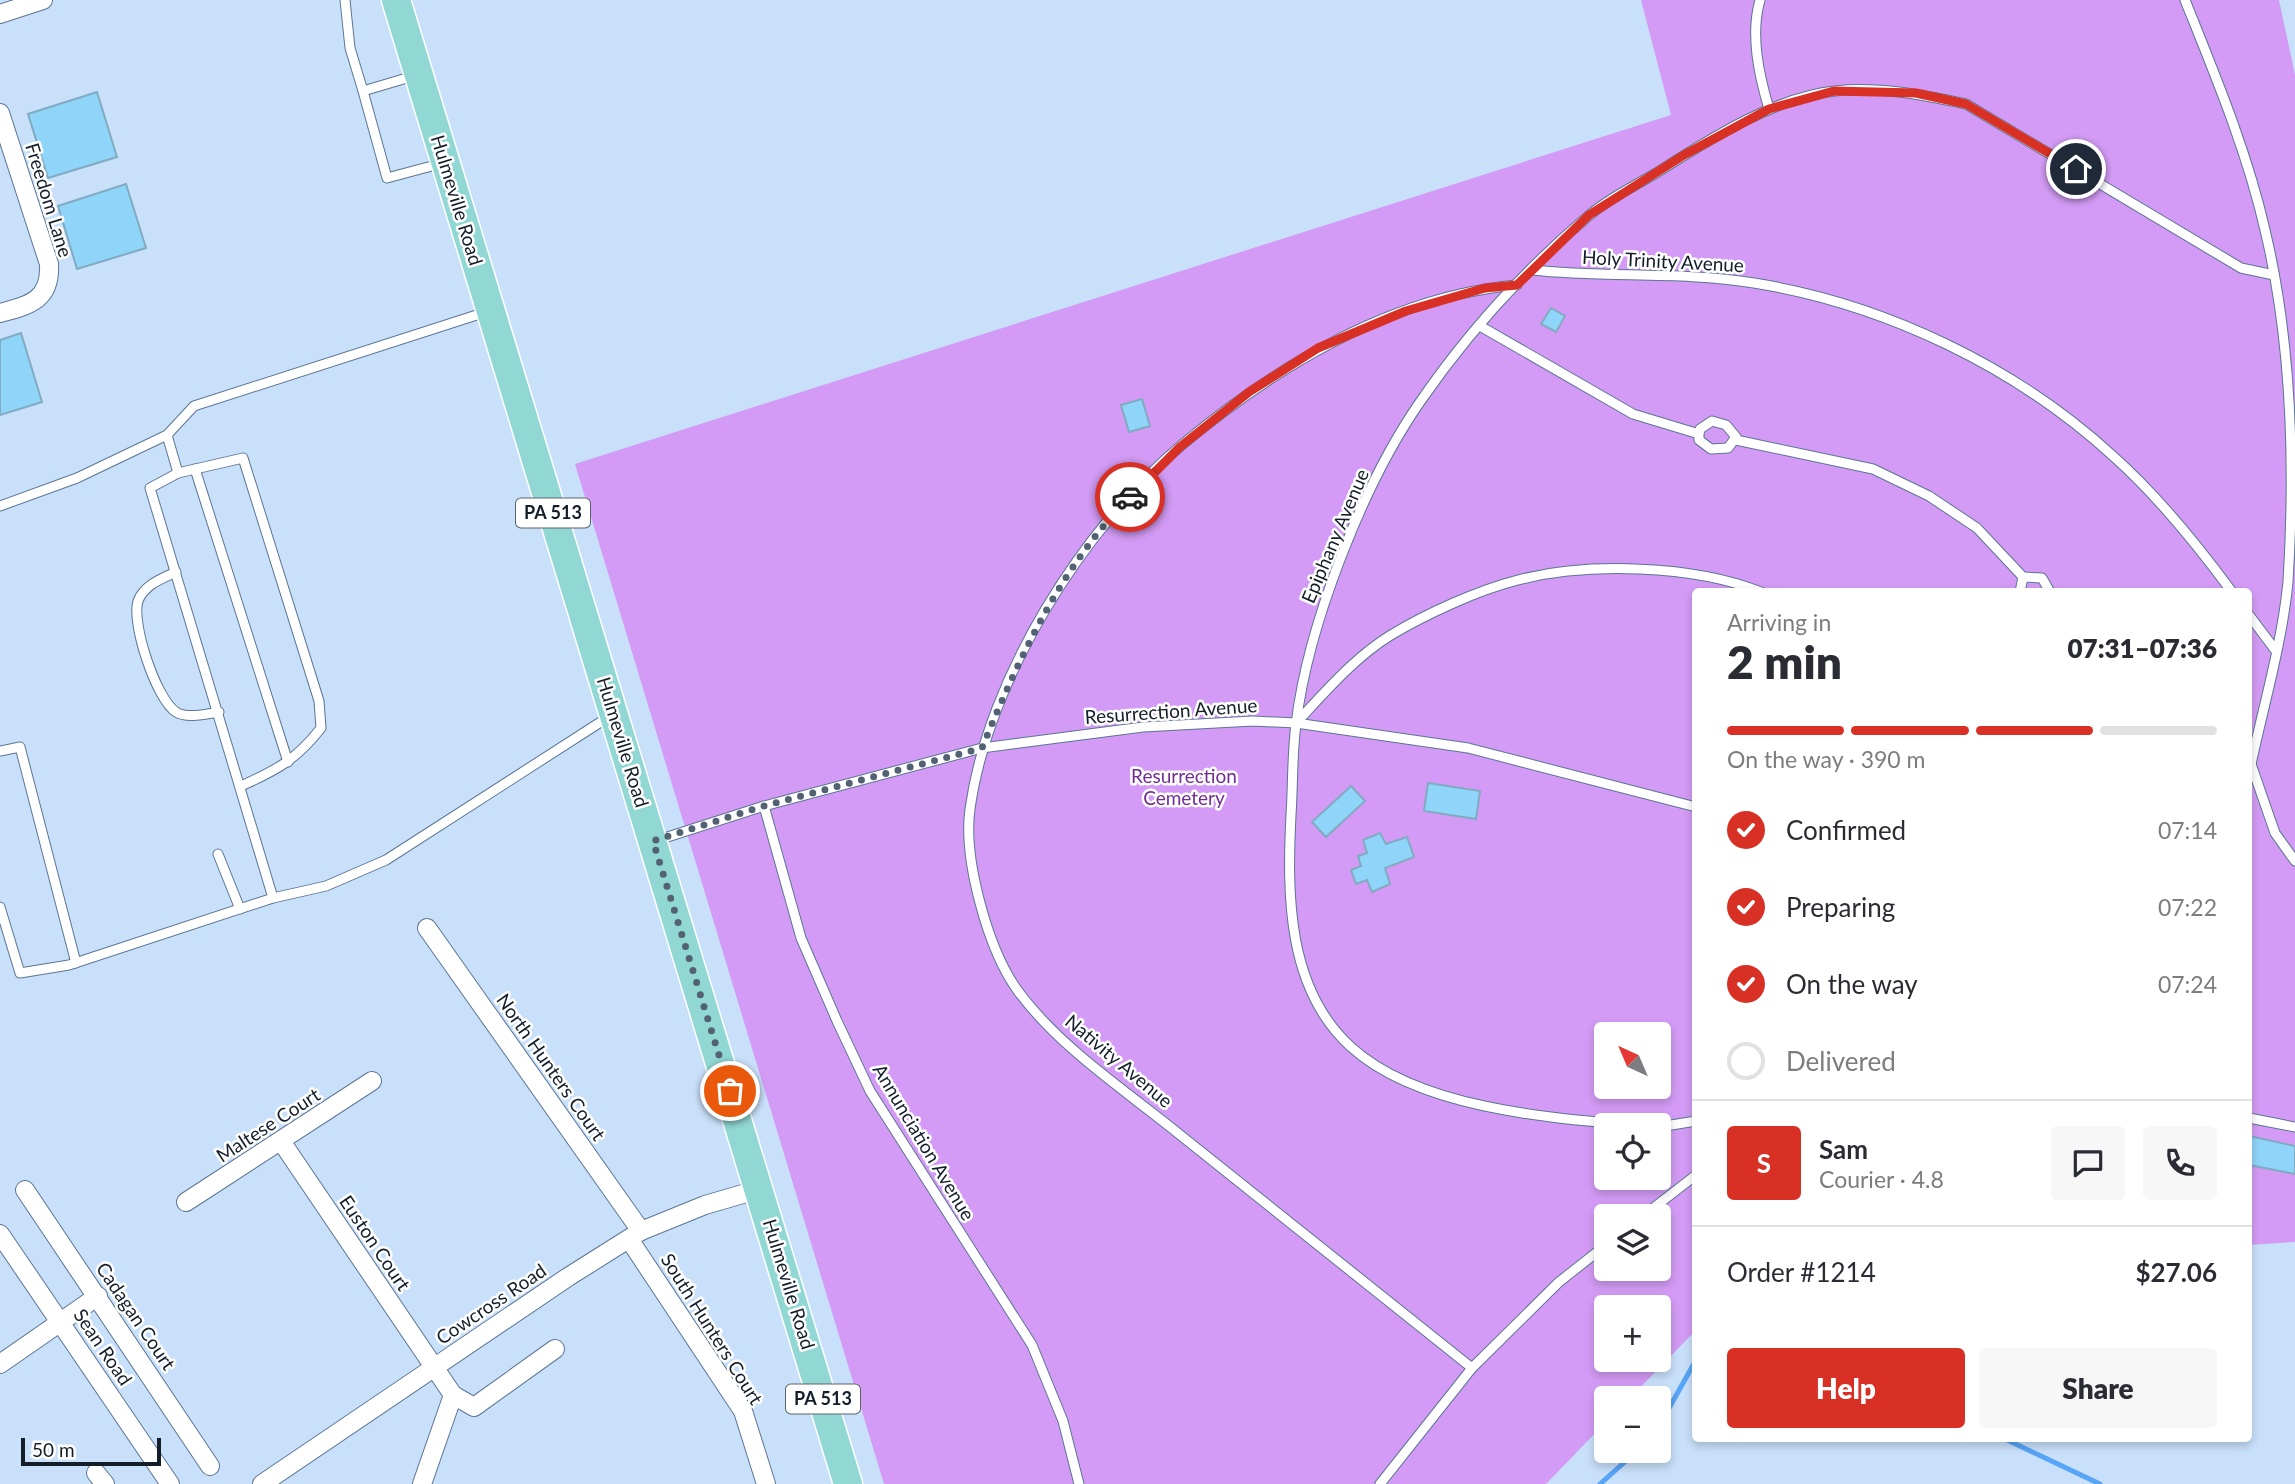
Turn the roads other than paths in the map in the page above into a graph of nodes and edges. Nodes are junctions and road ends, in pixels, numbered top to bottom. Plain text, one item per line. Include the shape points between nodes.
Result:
1 (43, 0) edge
2 (396, 0) edge
3 (1760, 0) edge
4 (2185, 0) edge
5 (345, 3) edge
6 (0, 14) edge
7 (418, 75) junction
8 (363, 91) junction
9 (1769, 109) junction
10 (0, 113) edge
11 (445, 162) junction
12 (1532, 270) junction
13 (2274, 275) junction
14 (1517, 285) junction
15 (491, 311) junction
16 (0, 313) edge
17 (1480, 326) junction
18 (1699, 434) junction
19 (167, 435) junction
20 (1735, 440) junction
21 (195, 469) junction
22 (178, 473) junction
23 (0, 506) edge
24 (176, 572) junction
25 (2023, 577) junction
26 (1750, 588) edge
27 (2021, 588) edge
28 (2048, 588) edge
29 (2229, 588) edge
30 (2252, 619) edge
31 (2276, 651) junction
32 (219, 712) junction
33 (614, 714) junction
34 (1296, 723) junction
35 (982, 748) junction
36 (0, 751) edge
37 (2252, 755) edge
38 (289, 762) junction
39 (2252, 769) edge
40 (241, 786) junction
41 (764, 806) junction
42 (1692, 806) edge
43 (653, 841) junction
44 (218, 854) dead end
45 (2295, 861) edge
46 (272, 898) junction
47 (0, 907) edge
48 (240, 909) junction
49 (427, 928) dead end
50 (76, 963) junction
51 (372, 1081) dead end
52 (2252, 1119) edge
53 (1594, 1122) edge
54 (1692, 1122) edge
55 (1671, 1125) edge
56 (2295, 1127) edge
57 (281, 1142) junction
58 (1692, 1178) edge
59 (760, 1189) junction
60 (25, 1190) dead end
61 (186, 1202) dead end
62 (1659, 1204) edge
63 (0, 1234) edge
64 (635, 1235) junction
65 (1594, 1254) edge
66 (98, 1296) junction
67 (61, 1322) junction
68 (555, 1349) dead end
69 (0, 1364) edge
70 (433, 1368) junction
71 (1472, 1368) junction
72 (453, 1395) junction
73 (211, 1465) dead end
74 (170, 1484) edge
75 (262, 1484) edge
76 (422, 1484) edge
77 (766, 1484) edge
78 (848, 1484) edge
79 (1079, 1484) edge
80 (1380, 1484) edge

1 - 6 street
2 - 7 main road, Hulmeville Road / PA 513
3 - 9 lane via 1754,20
4 - 13 lane via 2229,113 2265,229
5 - 8 lane via 350,48
7 - 8 lane
7 - 11 main road, Hulmeville Road / PA 513
8 - 11 lane via 387,178
9 - 12 lane, Epiphany Avenue via 1589,215
9 - 13 lane, Epiphany Avenue via 1834,91 1916,93 1966,104 2241,268
10 - 16 street, Freedom Lane via 50,281 30,305
11 - 15 main road, Hulmeville Road / PA 513
12 - 14 lane, Epiphany Avenue
12 - 29 lane, Holy Trinity Avenue via 1754,282 1892,320 2039,396 2113,455 2178,521
13 - 31 lane via 2283,328 2293,466 2288,583
14 - 17 lane, Epiphany Avenue
14 - 35 lane, Nativity Avenue via 1485,288 1406,311 1318,348 1249,392 1166,460 1119,508 1066,577 1017,665
15 - 19 lane via 194,406
15 - 33 main road, Hulmeville Road / PA 513
17 - 18 lane via 1633,414
17 - 34 lane, Epiphany Avenue via 1419,403 1377,478 1338,564 1316,630
18 - 20 lane via 1699,440 1711,449 1728,447
18 - 20 lane via 1705,425 1720,422 1733,432
19 - 22 lane
19 - 23 lane via 77,478
20 - 25 lane via 1863,467 1929,496 1977,528
21 - 22 lane
21 - 38 lane
21 - 38 lane via 243,458 319,701 321,728
22 - 24 lane via 150,488
24 - 32 lane
24 - 32 lane via 156,581 138,602 136,617 152,674 164,700 177,713
25 - 27 lane
25 - 28 lane via 2042,578
26 - 34 lane via 1670,572 1586,570 1517,580 1446,607 1389,636 1341,675
30 - 31 lane
31 - 37 lane
32 - 40 lane
33 - 43 main road, Hulmeville Road / PA 513
33 - 46 lane via 386,860 326,886
34 - 35 lane, Resurrection Avenue via 1143,727
34 - 42 lane, Resurrection Avenue via 1468,748
34 - 53 lane, Epiphany Avenue via 1289,861 1293,926 1308,987 1329,1022 1352,1048 1414,1086 1532,1117
35 - 41 lane, Resurrection Avenue
35 - 71 lane, Nativity Avenue via 969,813 973,875 989,937 1017,990 1077,1053
36 - 50 lane via 20,747
38 - 40 lane
39 - 45 lane via 2276,833
40 - 46 lane
41 - 43 lane, Resurrection Avenue
41 - 79 lane, Annunciation Avenue via 801,938 842,1032 870,1091 1032,1345 1063,1421
43 - 59 main road, Hulmeville Road / PA 513
44 - 48 lane
46 - 48 lane
47 - 50 lane via 20,973
48 - 50 lane
49 - 64 street, North Hunters Court
51 - 57 street, Maltese Court
52 - 56 lane
54 - 55 lane
57 - 61 street, Maltese Court
57 - 70 street, Euston Court
58 - 62 lane
59 - 64 street, Cowcross Road via 705,1205
59 - 78 main road, Hulmeville Road / PA 513
60 - 66 street, Cadagan Court
63 - 67 street, Sean Road
64 - 70 street, Cowcross Road
64 - 77 street, South Hunters Court via 743,1411
65 - 71 lane via 1559,1282
66 - 67 street
66 - 73 street, Cadagan Court
67 - 69 street
67 - 74 street, Sean Road
68 - 72 street via 474,1407
70 - 72 street
70 - 75 street, Cowcross Road
71 - 80 lane
72 - 76 street

